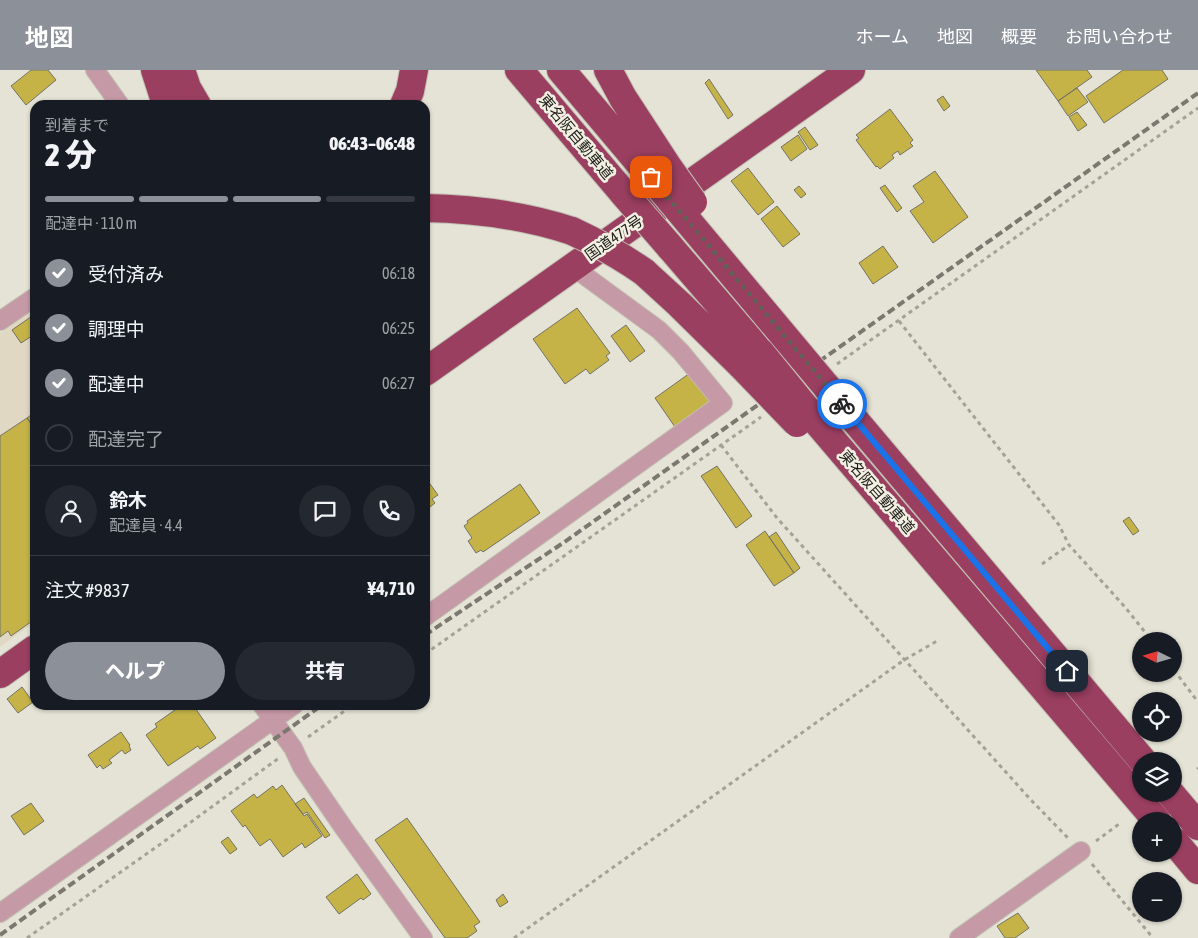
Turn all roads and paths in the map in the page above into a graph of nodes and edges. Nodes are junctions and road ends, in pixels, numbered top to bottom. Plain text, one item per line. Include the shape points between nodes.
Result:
1 (95, 70) edge
2 (155, 70) edge
3 (181, 70) edge
4 (414, 70) edge
5 (519, 70) edge
6 (561, 70) edge
7 (608, 70) edge
8 (851, 70) edge
9 (116, 100) edge
10 (165, 100) edge
11 (194, 100) edge
12 (406, 100) edge
13 (1198, 108) edge
14 (658, 170) junction
15 (430, 208) edge
16 (573, 267) junction
17 (30, 301) edge
18 (0, 322) edge
19 (752, 360) junction
20 (430, 368) edge
21 (1070, 545) junction
22 (1042, 564) dead end
23 (430, 613) edge
24 (1145, 632) edge
25 (937, 641) dead end
26 (430, 650) edge
27 (30, 653) edge
28 (904, 660) junction
29 (0, 674) edge
30 (1182, 681) edge
31 (1198, 702) edge
32 (266, 710) edge
33 (287, 710) edge
34 (347, 710) edge
35 (273, 720) junction
36 (293, 748) junction
37 (1135, 752) edge
38 (1178, 802) edge
39 (1149, 812) edge
40 (1119, 824) dead end
41 (1198, 826) edge
42 (1081, 851) junction
43 (1182, 851) edge
44 (1198, 870) edge
45 (0, 912) edge
46 (27, 938) edge
47 (423, 938) edge
48 (514, 938) edge
49 (959, 938) edge
50 (1153, 938) edge

1 - 9 street
2 - 10 highway
3 - 11 highway
4 - 12 highway
5 - 19 highway, 東名阪自動車道, bridge via 670,247
6 - 14 highway, 東名阪自動車道
7 - 14 highway
8 - 16 highway, 国道477号
13 - 21 path via 899,321 1059,525
14 - 37 highway, 東名阪自動車道, bridge via 826,386
15 - 19 highway, bridge via 512,215 572,231 598,243 644,272
16 - 20 highway, 国道477号
16 - 23 street via 659,330 723,403
17 - 18 street
19 - 39 highway, bridge
21 - 22 path
21 - 24 path
25 - 28 path
26 - 28 path via 721,445 777,518
27 - 29 highway
28 - 42 path
28 - 48 path
30 - 31 path
32 - 35 street
33 - 35 street
34 - 36 path
35 - 36 street
35 - 45 street
36 - 46 path
36 - 47 street via 343,828
38 - 41 highway
40 - 42 path
42 - 49 street
42 - 50 path
43 - 44 highway

